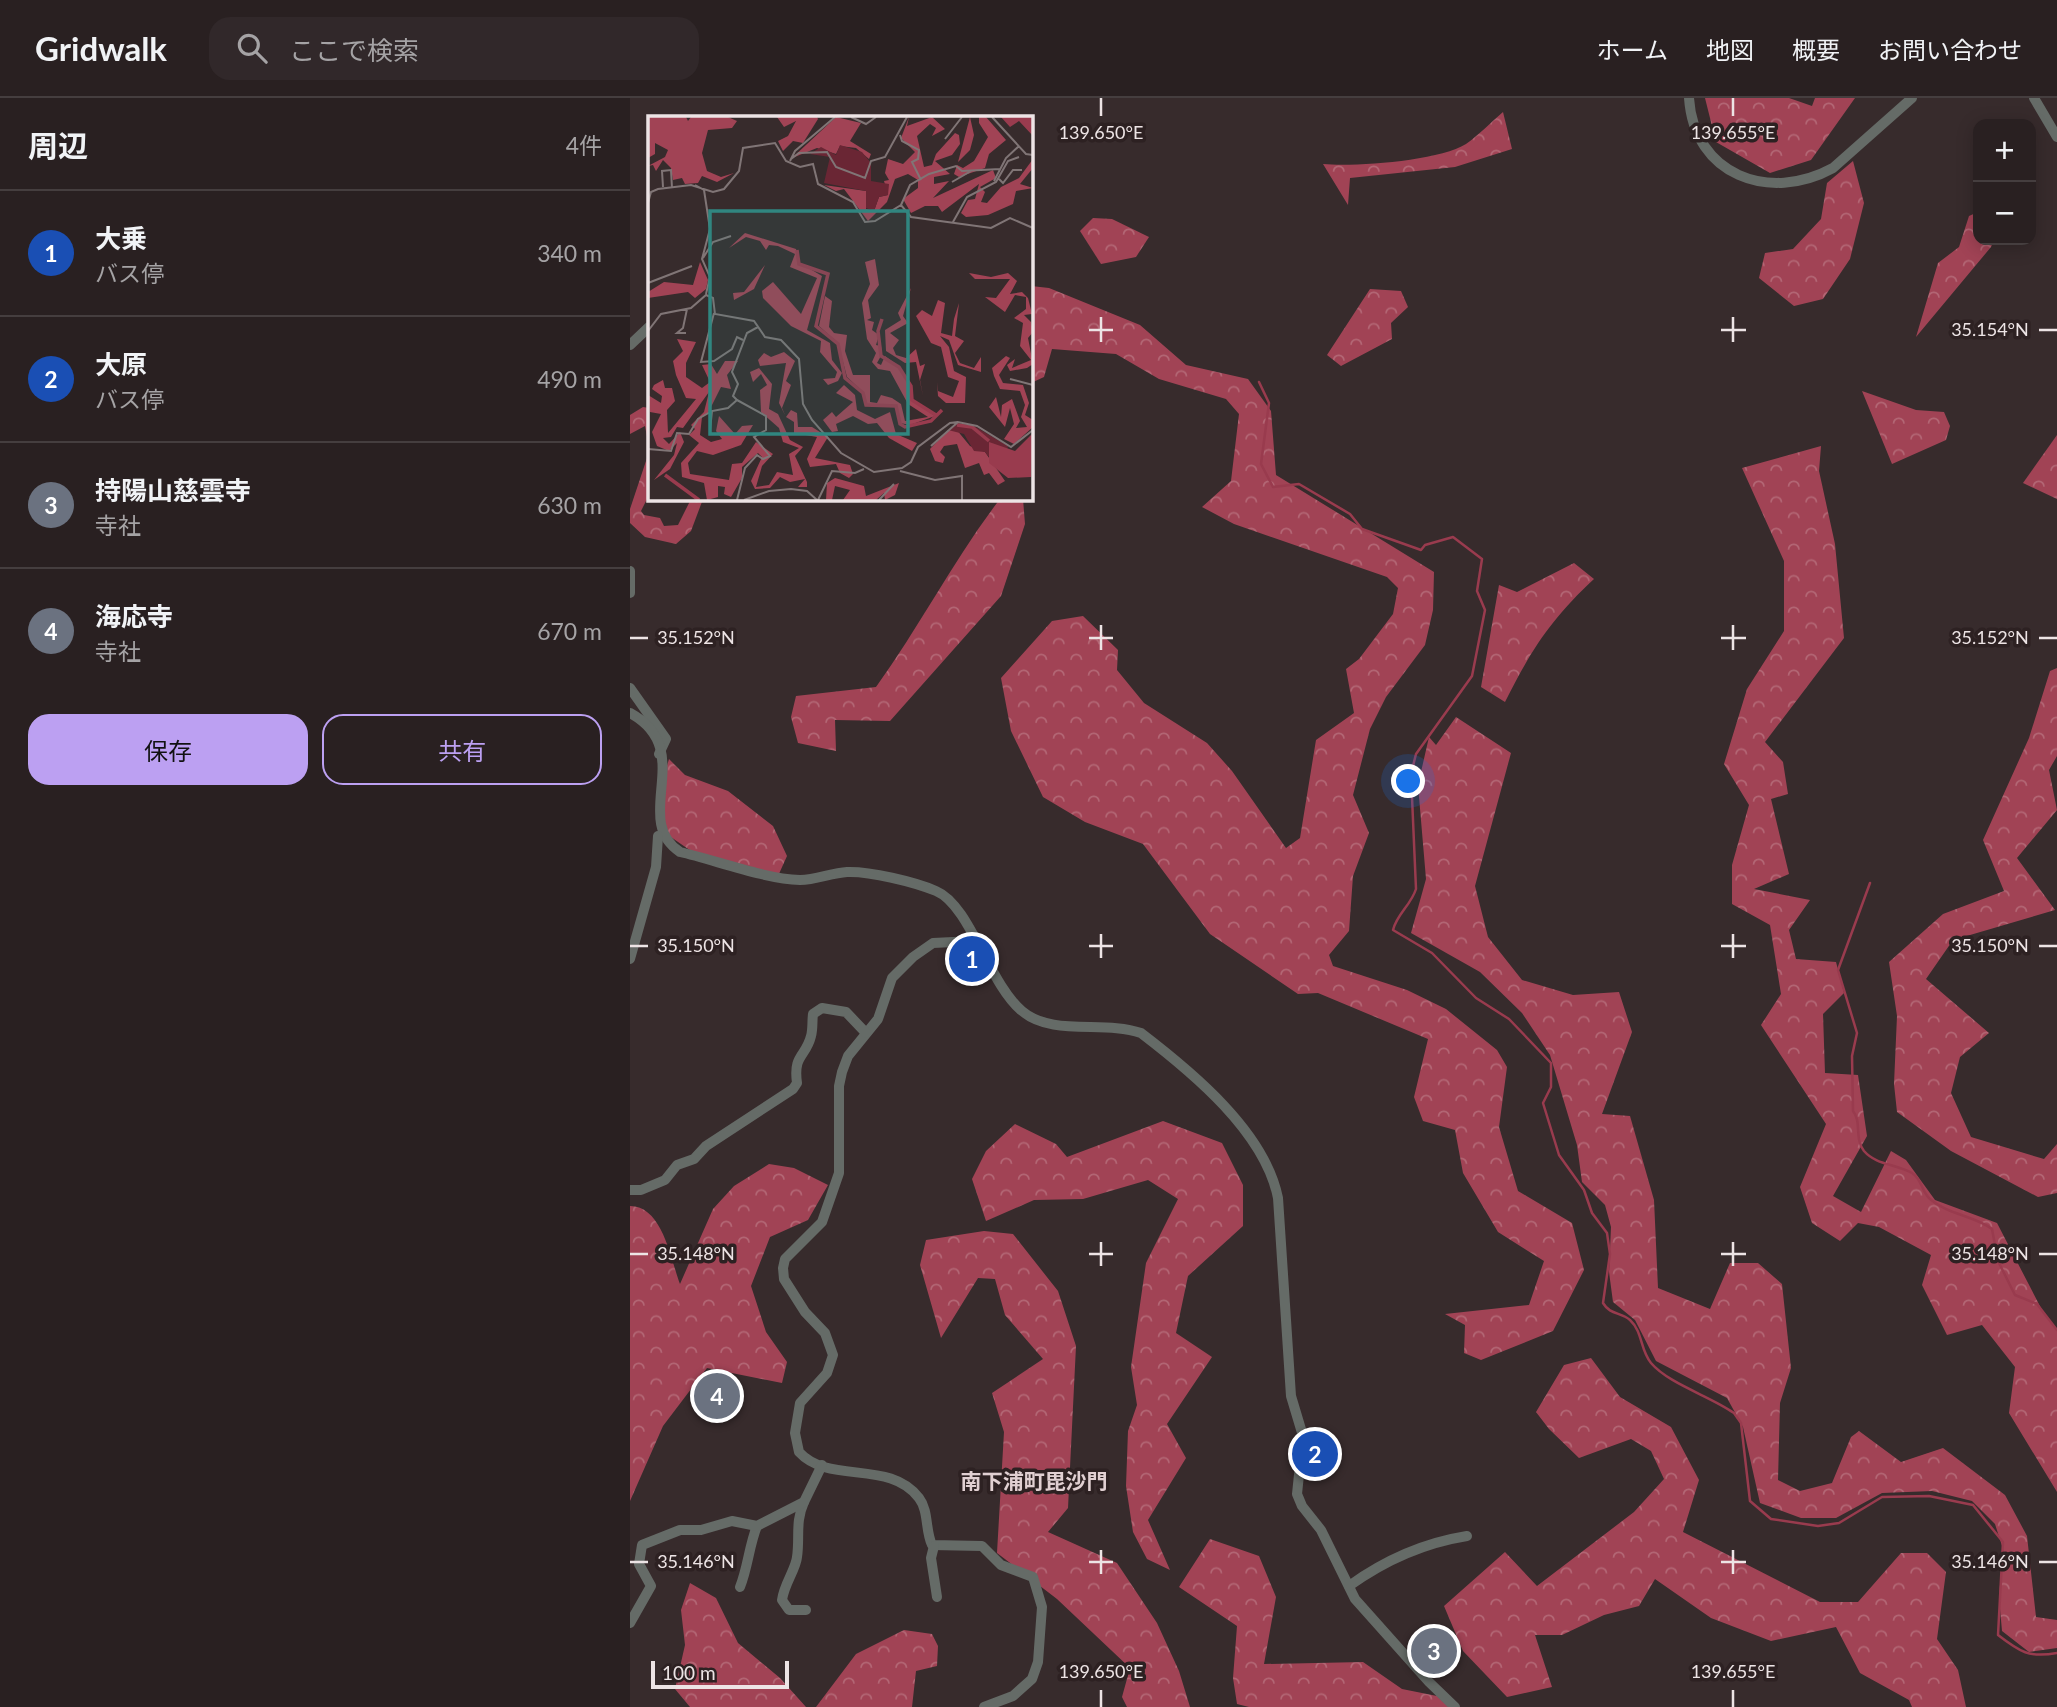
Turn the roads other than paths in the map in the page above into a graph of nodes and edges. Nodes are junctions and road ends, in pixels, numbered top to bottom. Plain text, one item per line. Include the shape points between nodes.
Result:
1 (1689, 98) edge
2 (1912, 98) edge
3 (2034, 98) edge
4 (2057, 137) edge
5 (648, 328) edge
6 (630, 345) edge
7 (630, 571) edge
8 (630, 593) edge
9 (630, 688) edge
10 (630, 713) edge
11 (659, 754) junction
12 (658, 836) junction
13 (974, 941) junction
14 (630, 959) edge
15 (866, 1033) junction
16 (630, 1190) edge
17 (822, 1465) junction
18 (804, 1502) junction
19 (757, 1526) junction
20 (1467, 1536) dead end
21 (636, 1546) edge
22 (934, 1546) junction
23 (1349, 1586) junction
24 (740, 1587) dead end
25 (937, 1597) dead end
26 (806, 1610) dead end
27 (630, 1623) edge
28 (984, 1707) edge
29 (1455, 1707) edge

1 - 2 street via 1696,132 1722,166 1745,178 1782,184 1833,168
3 - 4 street
5 - 6 street
7 - 8 street
9 - 11 street via 666,738
10 - 11 street via 652,732
11 - 12 street via 653,803
12 - 13 street via 680,852 786,878 859,873 937,891 956,907
12 - 14 street via 656,867
13 - 15 street via 922,948 892,978 878,1019
13 - 23 street via 1015,1003 1030,1017 1053,1024 1141,1033 1229,1111 1272,1172 1278,1198 1291,1396 1303,1436 1297,1494
15 - 16 street via 846,1012 822,1008 813,1014 811,1036 800,1053 793,1089 706,1146 694,1159 677,1165 665,1180
15 - 17 street via 848,1056 839,1086 839,1173 822,1222 785,1259 782,1268 786,1283 825,1333 832,1350 827,1373 802,1399 795,1433 799,1452
17 - 18 street
17 - 22 street via 887,1477 909,1487 925,1508
18 - 19 street
18 - 26 street via 797,1518 797,1560 782,1600 789,1610
19 - 21 street via 732,1521 701,1530 680,1530
19 - 24 street
20 - 23 street via 1434,1541 1379,1564
21 - 27 street via 639,1564 651,1586
22 - 25 street via 931,1559
22 - 28 street via 982,1546 1001,1565 1033,1577 1037,1585 1042,1607 1035,1674 1017,1693
23 - 29 street via 1364,1610

